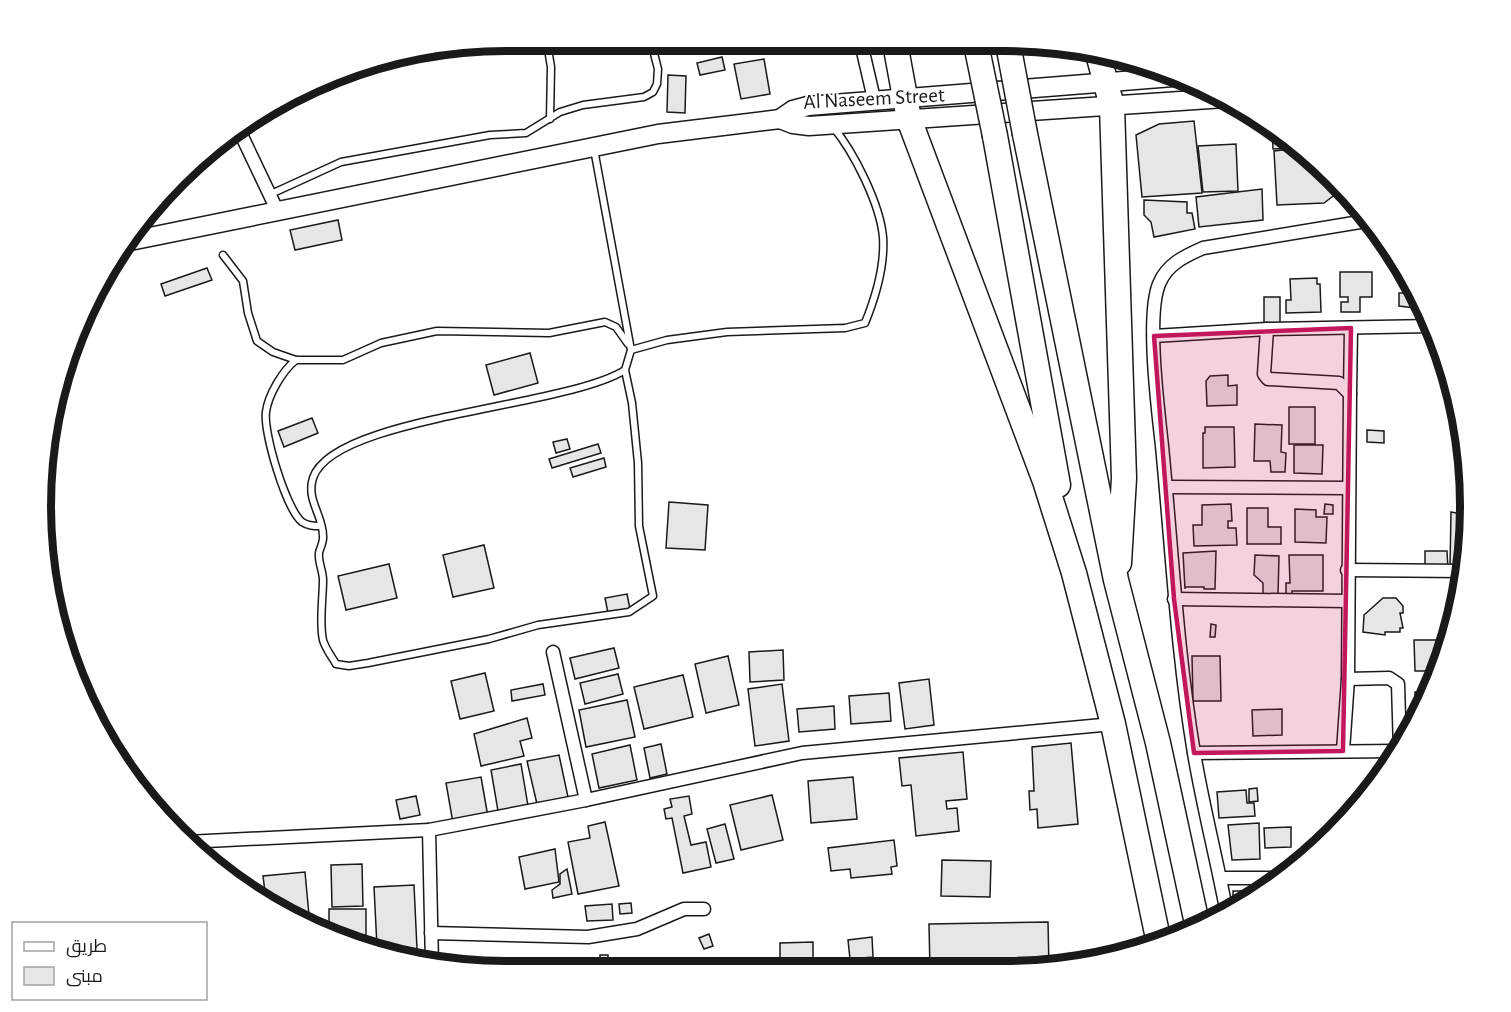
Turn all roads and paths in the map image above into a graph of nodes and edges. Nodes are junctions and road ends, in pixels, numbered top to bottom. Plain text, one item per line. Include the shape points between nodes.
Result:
1 (548, 51) edge
2 (653, 51) edge
3 (863, 51) edge
4 (896, 51) edge
5 (977, 51) edge
6 (1009, 51) edge
7 (1100, 62) edge
8 (1159, 78) edge
9 (1107, 82) junction
10 (874, 99) junction
11 (1208, 99) edge
12 (1112, 106) junction
13 (906, 108) junction
14 (550, 119) junction
15 (780, 119) junction
16 (831, 124) junction
17 (242, 136) edge
18 (594, 148) junction
19 (271, 194) junction
20 (278, 212) junction
21 (1360, 222) edge
22 (138, 240) edge
23 (223, 255) dead end
24 (1422, 326) edge
25 (1351, 328) junction
26 (1267, 329) junction
27 (1154, 336) junction
28 (631, 350) junction
29 (296, 360) junction
30 (625, 370) junction
31 (1350, 394) junction
32 (1166, 487) junction
33 (1348, 488) junction
34 (320, 526) junction
35 (1347, 570) junction
36 (1455, 571) edge
37 (1074, 573) junction
38 (1116, 580) junction
39 (1174, 599) junction
40 (1348, 601) junction
41 (553, 652) dead end
42 (1348, 679) junction
43 (1113, 724) junction
44 (1399, 733) edge
45 (1343, 751) junction
46 (1388, 751) edge
47 (1194, 753) junction
48 (586, 800) junction
49 (429, 830) junction
50 (199, 841) edge
51 (1220, 878) junction
52 (1266, 878) edge
53 (1225, 904) edge
54 (704, 909) dead end
55 (1196, 918) edge
56 (431, 933) junction
57 (1157, 935) edge
58 (432, 954) edge

1 - 14 lane
2 - 14 lane via 658,69 653,92 644,97 583,105
3 - 10 street
4 - 13 highway
5 - 37 highway, bridge
6 - 38 highway, bridge
7 - 9 highway
8 - 9 street, Al Naseem Street
9 - 12 highway
9 - 13 street, Al Naseem Street
10 - 13 street, Al Naseem Street
10 - 15 street, Al Naseem Street via 808,106
11 - 12 street, Al Naseem Street
12 - 13 street, Al Naseem Street
12 - 38 highway via 1124,478 1122,548
13 - 16 street, Al Naseem Street
13 - 37 highway via 1045,481
14 - 19 lane via 526,133 490,135 341,162
15 - 16 street, Al Naseem Street via 793,124
15 - 18 street via 658,134
16 - 28 lane via 845,141 860,173 883,237 880,279 865,323 845,328 697,336
17 - 19 street
18 - 20 street
18 - 28 lane
19 - 20 street
20 - 22 street
21 - 27 street via 1203,248 1182,257 1159,282
23 - 29 lane via 243,281 257,341
24 - 25 street
25 - 26 street
25 - 31 street
26 - 27 street
26 - 31 street via 1264,375 1268,379 1340,383
27 - 32 street
28 - 29 lane via 616,327 605,322 549,333 437,331 381,343 343,360
28 - 30 lane
29 - 34 lane via 287,367 266,411 266,430 290,502 301,521
30 - 34 lane via 563,393 432,420 350,443 327,457 312,479 311,494
30 - 34 lane via 638,463 639,526 653,597 629,612 538,625 478,642 369,663 336,664 323,641 319,555 324,535
31 - 33 street
32 - 33 street
32 - 39 street
33 - 35 street
35 - 36 street
35 - 40 street
37 - 43 highway
38 - 55 highway via 1158,743
39 - 40 street
39 - 47 street
40 - 42 street
41 - 48 street
42 - 44 street via 1389,678 1398,684
42 - 45 street
43 - 48 street via 802,753
43 - 57 highway
45 - 46 street
45 - 47 street
47 - 51 street
48 - 49 street
49 - 50 street
49 - 56 street
51 - 52 street
51 - 53 street
54 - 56 street via 684,909 637,929 588,937
56 - 58 street

